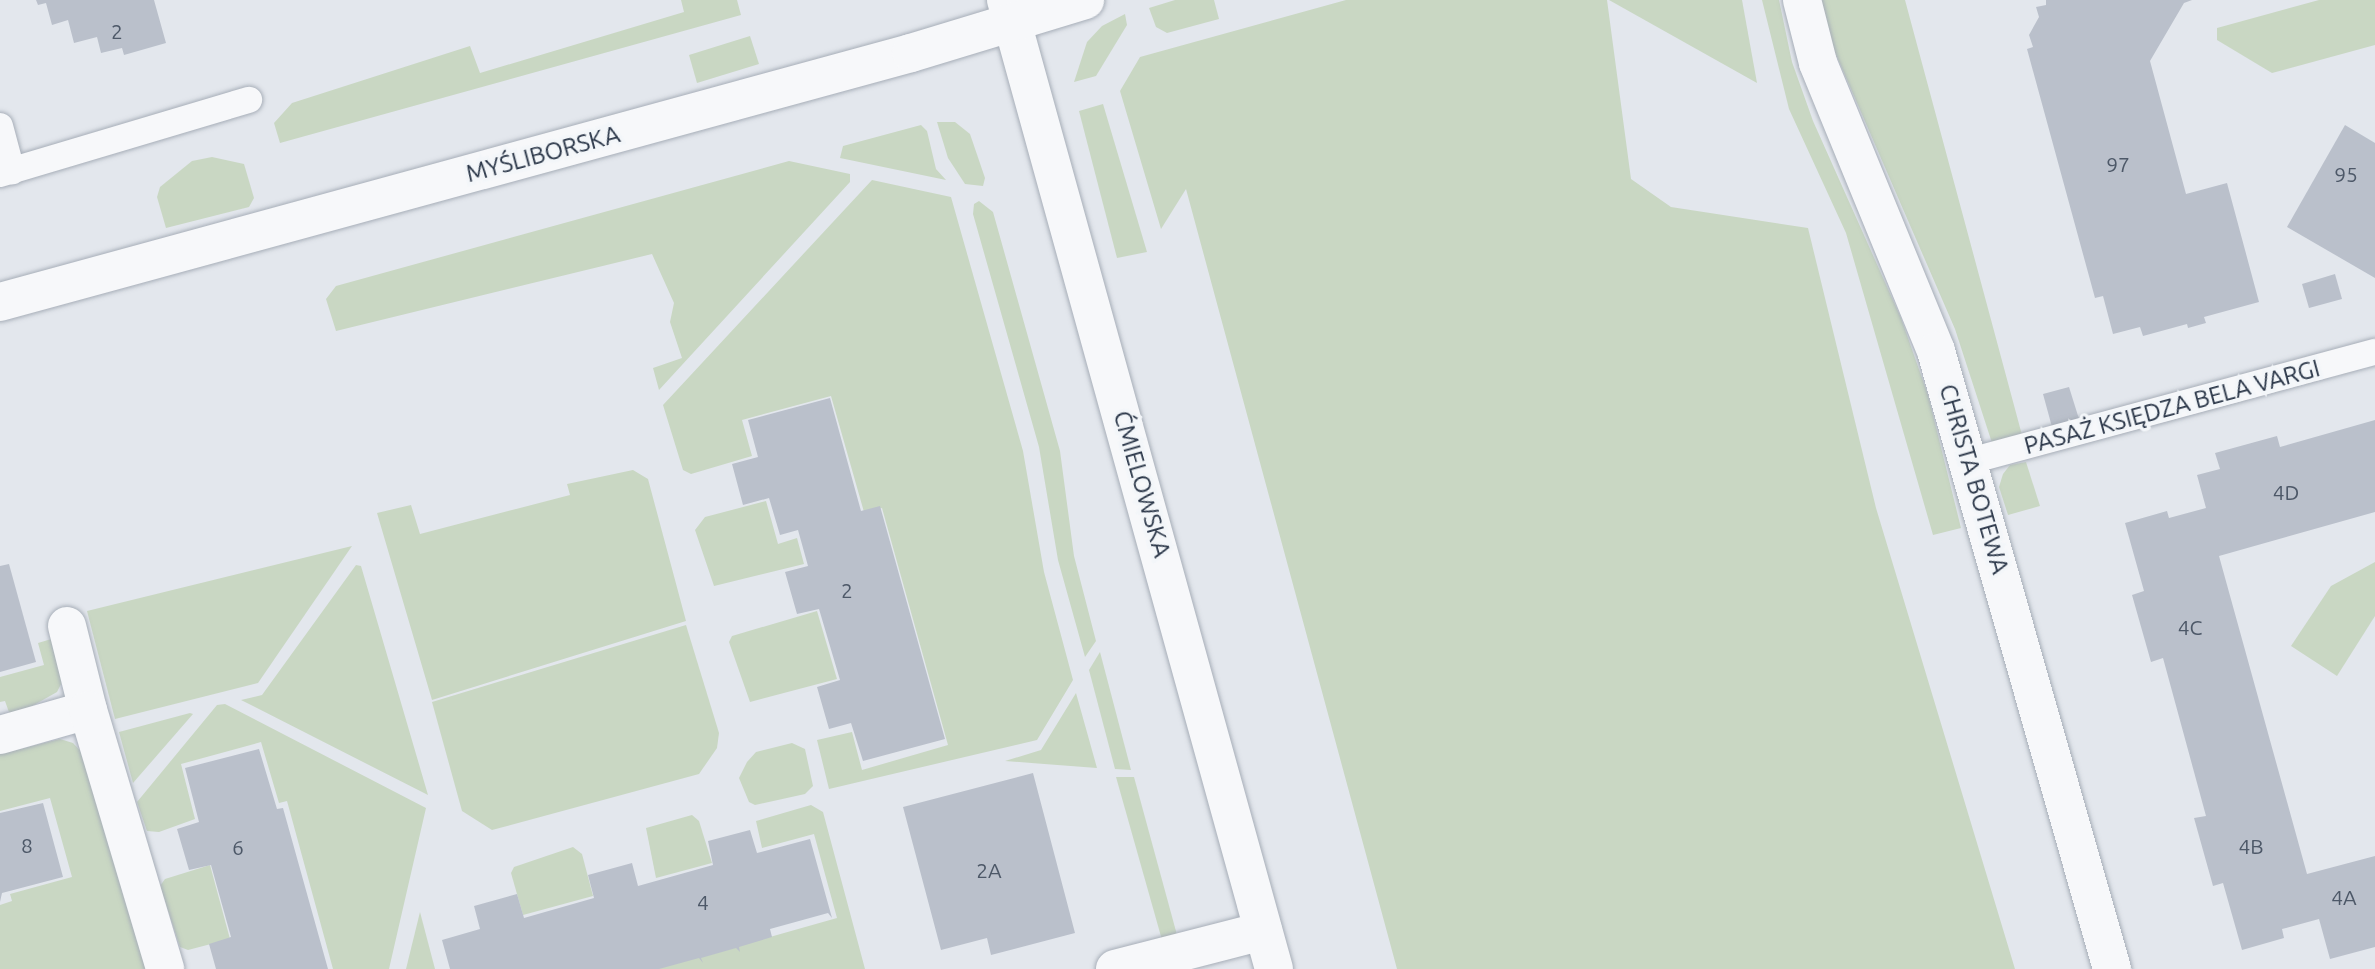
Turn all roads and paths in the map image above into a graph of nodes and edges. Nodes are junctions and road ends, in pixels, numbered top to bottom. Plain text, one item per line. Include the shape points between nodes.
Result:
1 (1084, 0) edge
2 (1802, 0) edge
3 (1009, 11) edge
4 (249, 100) dead end
5 (0, 126) edge
6 (6, 173) edge
7 (0, 302) edge
8 (2375, 352) edge
9 (1970, 461) junction
10 (67, 626) dead end
11 (88, 710) junction
12 (0, 736) edge
13 (1264, 931) junction
14 (165, 969) edge
15 (1115, 969) edge
16 (1274, 969) edge
17 (2112, 969) edge

1 - 3 street, MYŚLIBORSKA
2 - 9 street, CHRISTA BOTEWA via 1818,63 1937,351
3 - 7 street, MYŚLIBORSKA via 911,53
3 - 13 street, ĆMIELOWSKA
4 - 6 lane
5 - 6 lane
8 - 9 lane, PASAŻ KSIĘDZA BELA VARGI
9 - 17 street, CHRISTA BOTEWA
10 - 11 street
11 - 12 street
11 - 14 street
13 - 15 street
13 - 16 street, ĆMIELOWSKA

